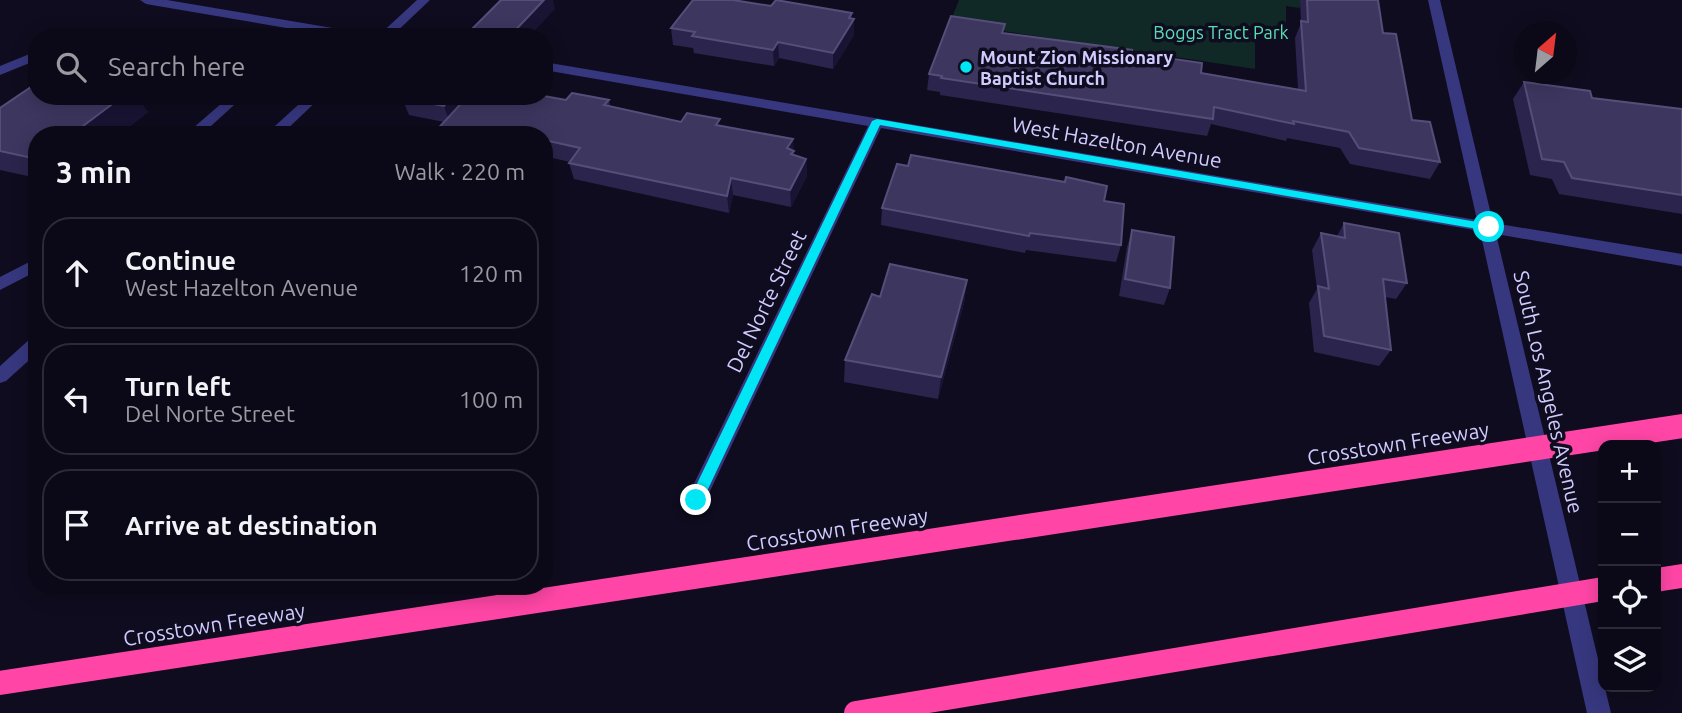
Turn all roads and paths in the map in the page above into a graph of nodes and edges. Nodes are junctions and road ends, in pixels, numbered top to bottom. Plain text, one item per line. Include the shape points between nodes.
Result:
1 (146, 0) edge
2 (424, 0) edge
3 (1434, 0) edge
4 (309, 28) edge
5 (393, 28) edge
6 (28, 59) edge
7 (553, 67) edge
8 (0, 71) edge
9 (227, 105) edge
10 (306, 105) edge
11 (877, 121) junction
12 (203, 126) edge
13 (282, 126) edge
14 (1489, 227) junction
15 (1682, 260) edge
16 (28, 269) edge
17 (0, 284) edge
18 (28, 351) edge
19 (0, 376) edge
20 (1682, 426) edge
21 (696, 500) dead end
22 (1682, 576) edge
23 (1661, 579) edge
24 (1598, 590) edge
25 (0, 684) edge
26 (856, 713) edge
27 (1599, 713) edge

1 - 4 street
2 - 5 street
3 - 14 street, South Los Angeles Avenue
6 - 8 street
7 - 11 street, West Hazelton Avenue
9 - 12 street
10 - 13 street
11 - 14 street, West Hazelton Avenue
11 - 21 street, Del Norte Street
14 - 15 street, West Hazelton Avenue
14 - 27 street, South Los Angeles Avenue
16 - 17 street
18 - 19 street
20 - 25 highway, Crosstown Freeway, bridge
22 - 23 highway
24 - 26 highway, bridge

